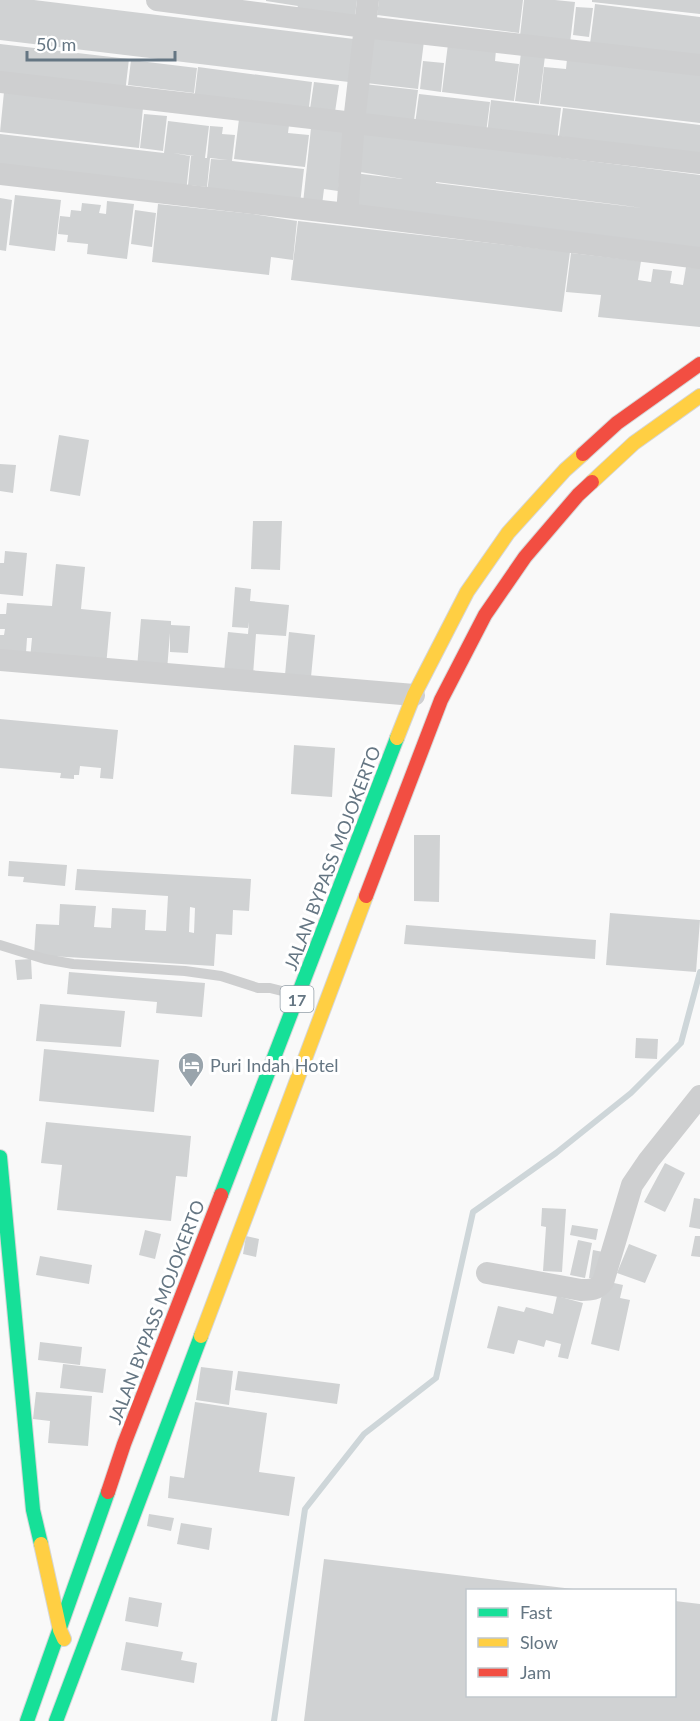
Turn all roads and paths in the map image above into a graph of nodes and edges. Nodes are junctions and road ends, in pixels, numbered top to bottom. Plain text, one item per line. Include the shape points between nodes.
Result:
1 (157, 0) edge
2 (368, 0) edge
3 (365, 27) junction
4 (700, 65) edge
5 (0, 82) edge
6 (354, 122) junction
7 (700, 163) edge
8 (0, 174) edge
9 (347, 214) junction
10 (700, 258) edge
11 (700, 364) edge
12 (700, 396) edge
13 (0, 660) edge
14 (414, 695) junction
15 (0, 945) edge
16 (298, 995) junction
17 (700, 1096) edge
18 (0, 1157) edge
19 (0, 1169) edge
20 (487, 1272) dead end
21 (60, 1630) junction
22 (76, 1670) junction
23 (30, 1714) edge
24 (39, 1721) edge
25 (57, 1721) edge

1 - 3 street
2 - 3 street
3 - 4 street
3 - 6 street
5 - 6 street
6 - 7 street
6 - 9 street
8 - 9 street
9 - 10 street
11 - 14 main road, JALAN BYPASS MOJOKERTO / 17 via 617,423 565,470 508,532 467,592
12 - 22 main road, 17 via 634,443 578,495 525,557 485,615 441,700
13 - 14 street
14 - 16 main road, JALAN BYPASS MOJOKERTO / 17
15 - 16 lane via 54,961 221,976
16 - 21 main road, JALAN BYPASS MOJOKERTO / 17 via 124,1444
17 - 20 street via 632,1185 599,1287 580,1290
18 - 19 main road
19 - 21 main road via 33,1510
21 - 22 main road
21 - 23 main road, JALAN BYPASS MOJOKERTO / 17
22 - 25 main road, 17
23 - 24 main road

